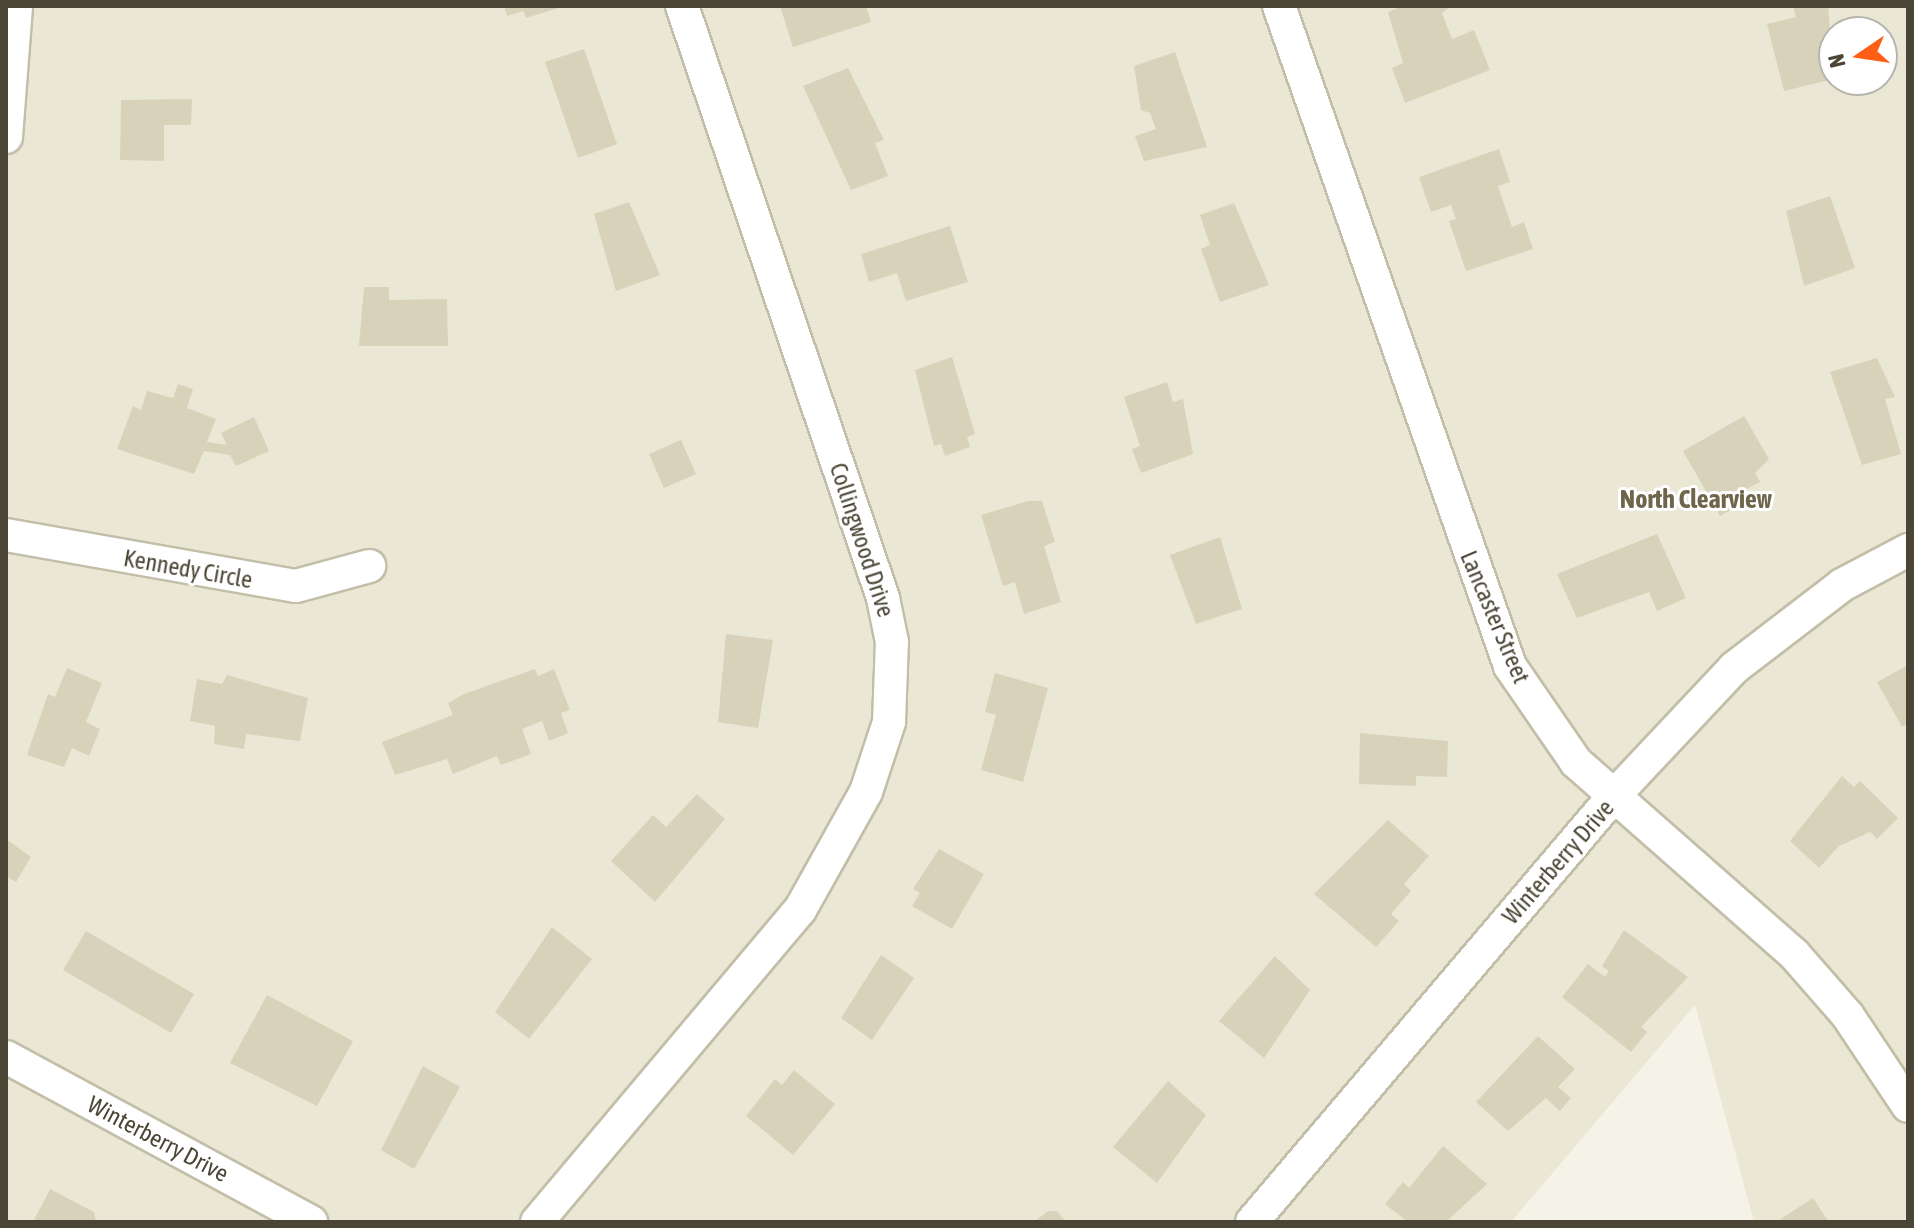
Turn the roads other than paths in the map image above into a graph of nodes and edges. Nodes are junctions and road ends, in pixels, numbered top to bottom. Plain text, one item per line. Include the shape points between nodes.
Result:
1 (16, 6) edge
2 (682, 6) edge
3 (1279, 6) edge
4 (6, 137) edge
5 (6, 535) edge
6 (1908, 550) edge
7 (369, 566) dead end
8 (1612, 798) junction
9 (6, 1057) edge
10 (1908, 1106) edge
11 (311, 1222) edge
12 (537, 1222) edge
13 (1252, 1222) edge

1 - 4 street
2 - 12 street, Collingwood Drive via 883,598 892,642 889,722 866,792 800,910
3 - 8 street, Lancaster Street via 1493,625 1540,716
5 - 7 street, Kennedy Circle via 296,586
6 - 8 street, Winterberry Drive via 1785,623
8 - 10 street, Lancaster Street via 1794,954 1848,1016
8 - 13 street, Winterberry Drive
9 - 11 street, Winterberry Drive

